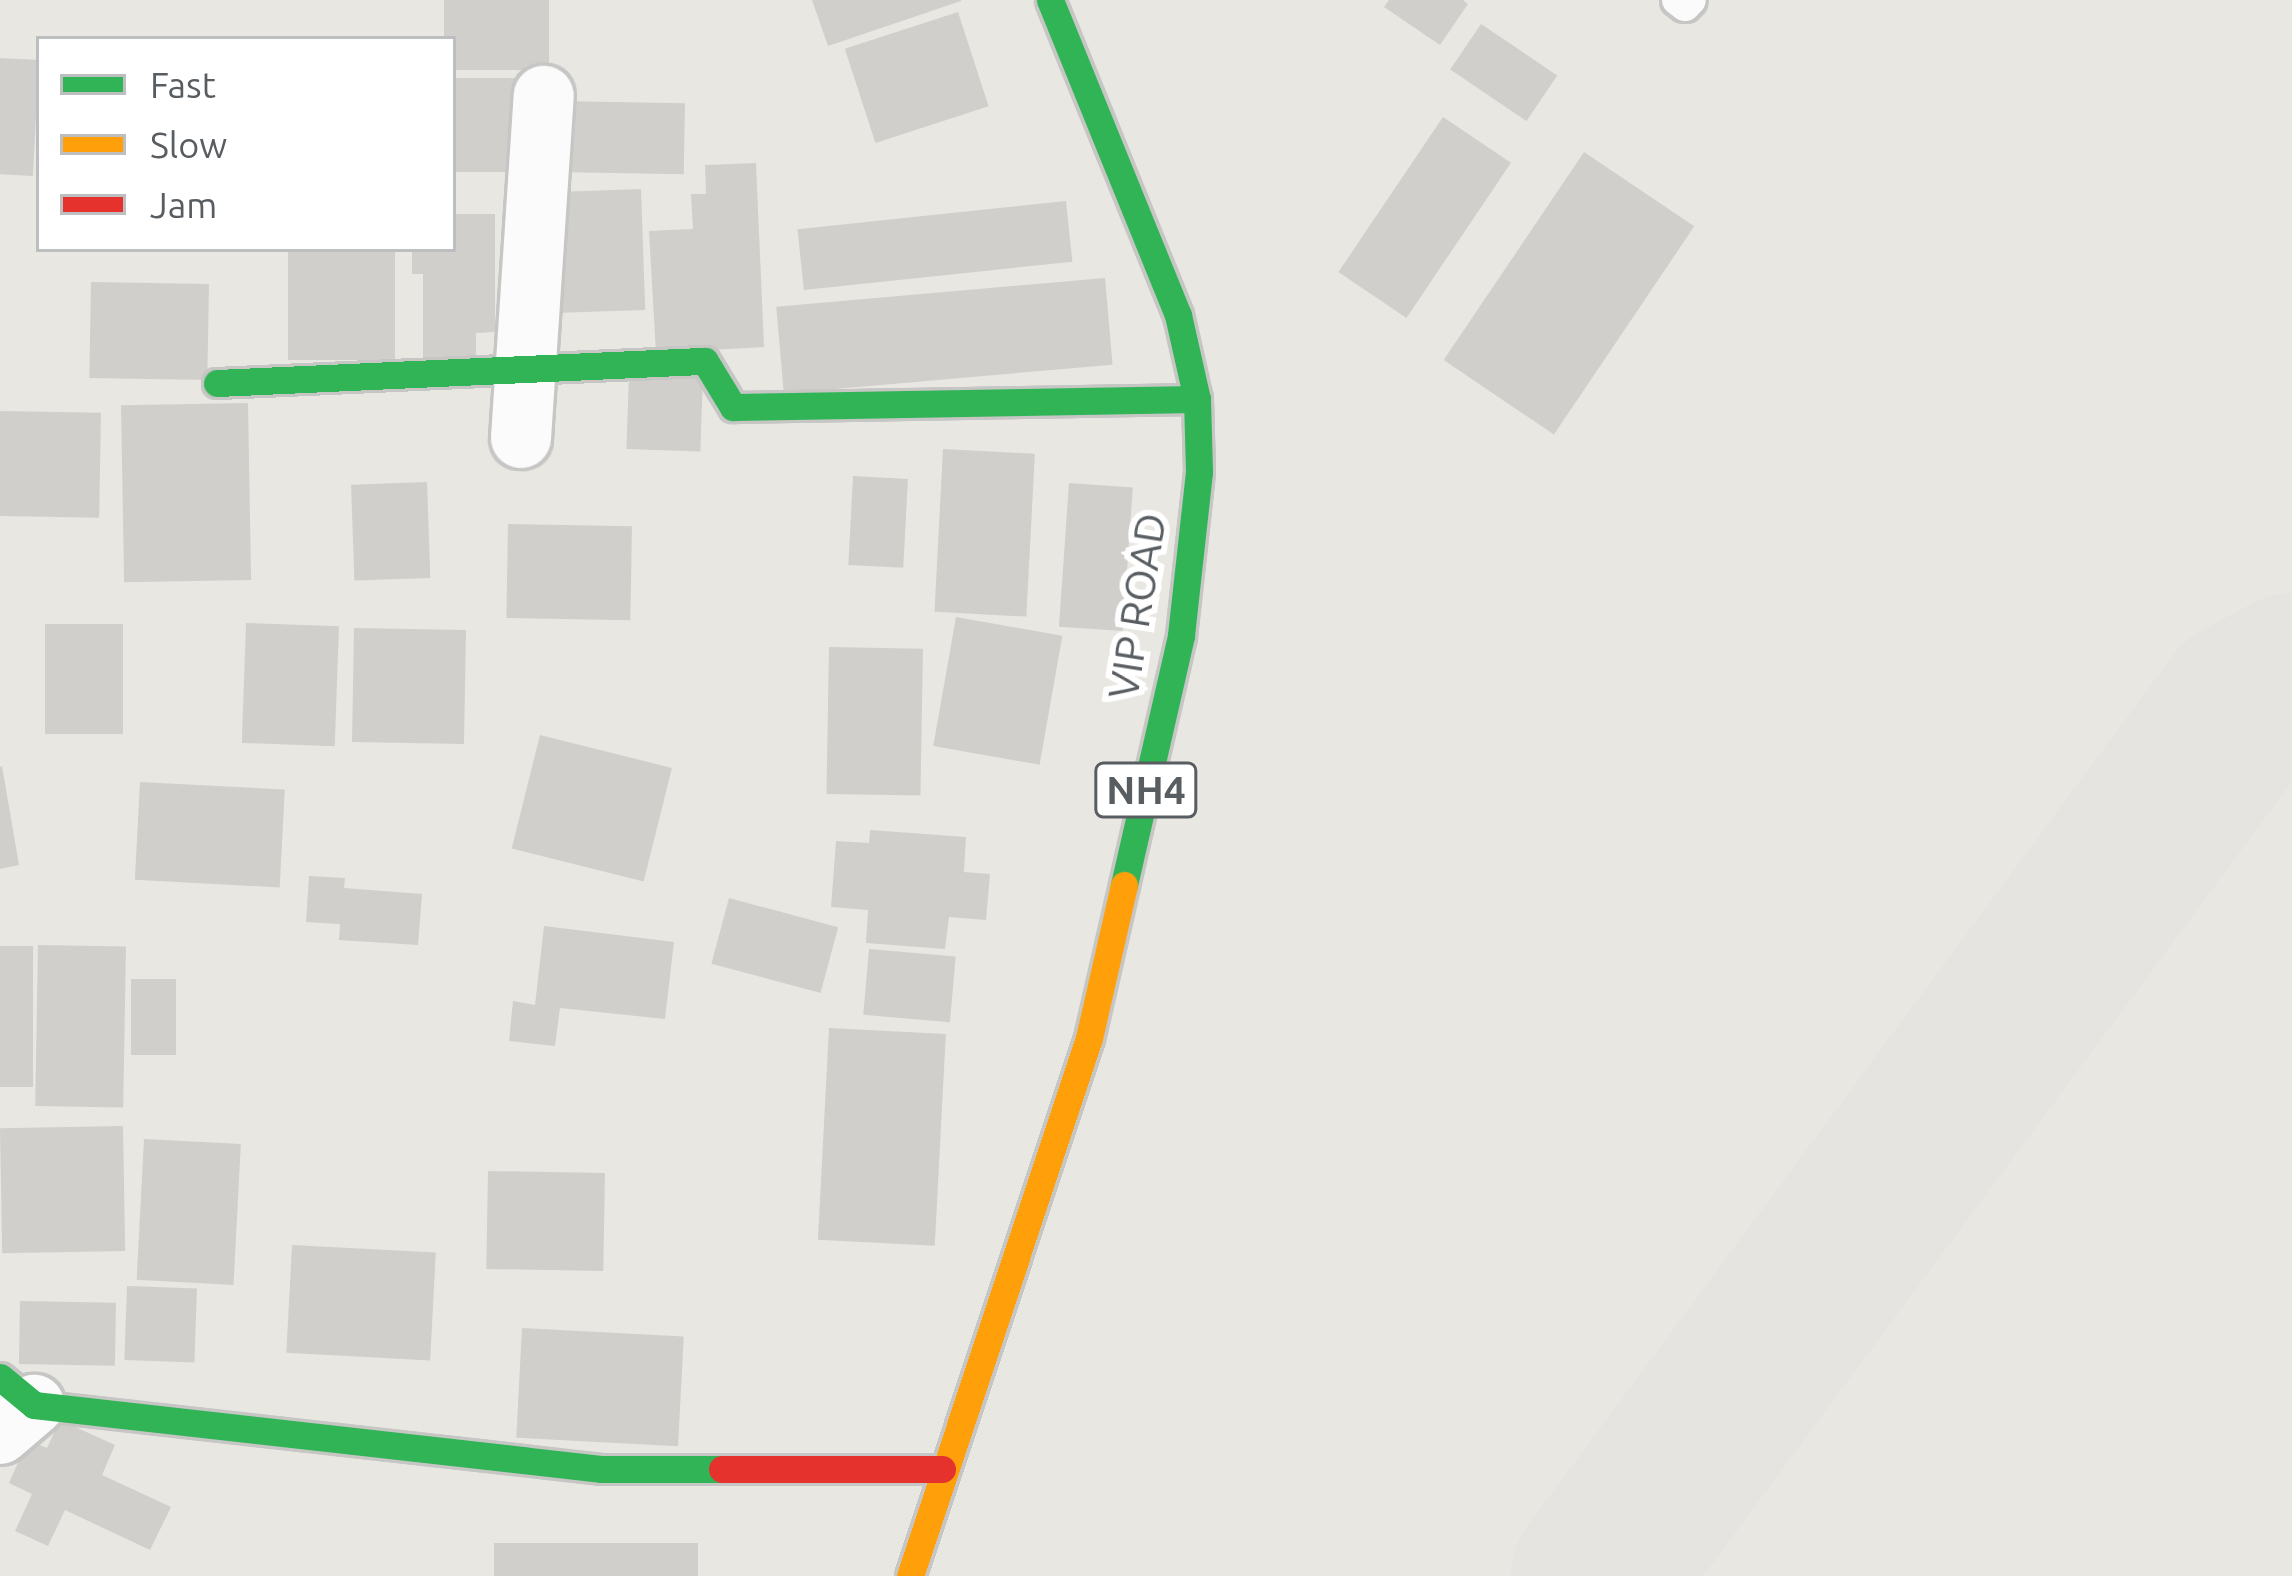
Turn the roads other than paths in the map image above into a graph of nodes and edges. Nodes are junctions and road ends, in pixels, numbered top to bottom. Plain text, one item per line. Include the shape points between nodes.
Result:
1 (1050, 0) edge
2 (1677, 0) edge
3 (1691, 0) edge
4 (544, 96) dead end
5 (526, 370) junction
6 (217, 383) dead end
7 (1197, 399) junction
8 (521, 438) dead end
9 (12, 1406) edge
10 (942, 1469) junction
11 (910, 1576) edge

1 - 7 main road, VIP ROAD / NH4 via 1178,315
2 - 3 lane
4 - 5 street
5 - 6 main road
5 - 7 main road via 705,361 733,407
5 - 8 street
7 - 10 main road, VIP ROAD / NH4 via 1199,472 1181,636 1089,1038
9 - 10 main road via 602,1469
10 - 11 main road, VIP ROAD / NH4

